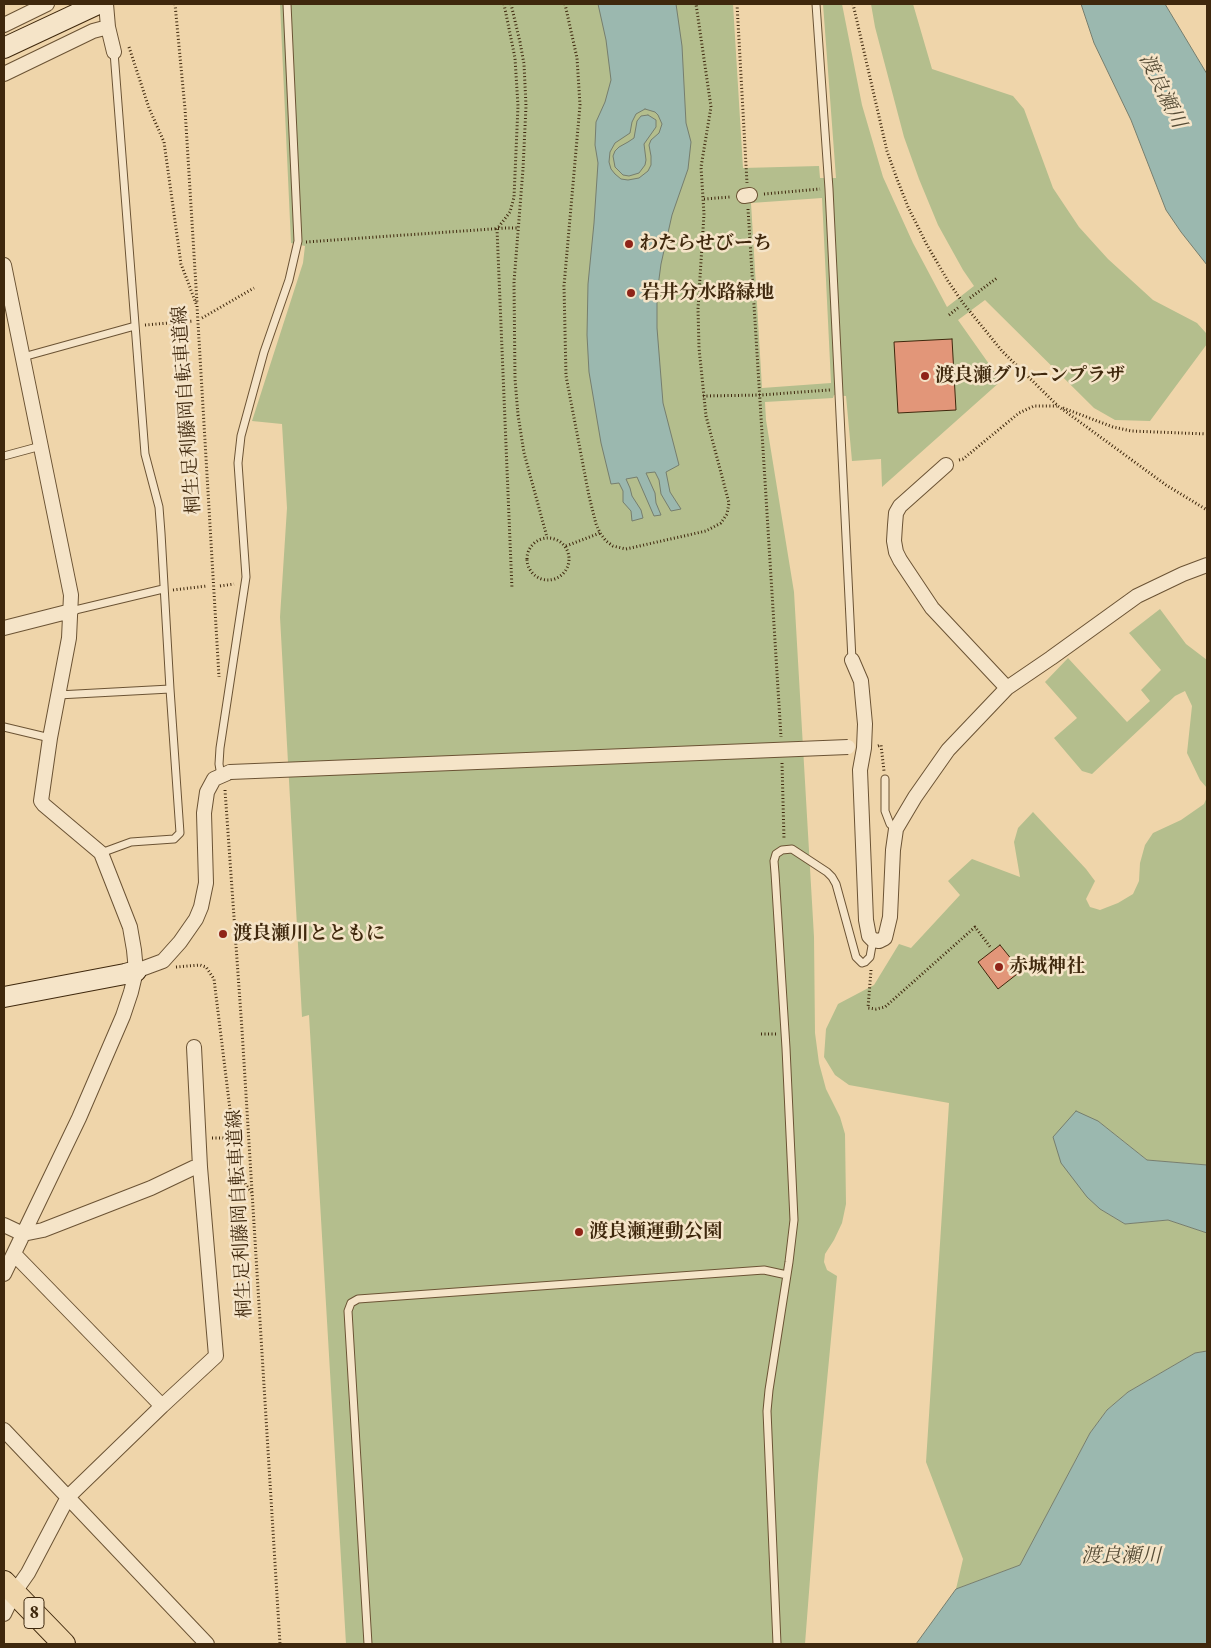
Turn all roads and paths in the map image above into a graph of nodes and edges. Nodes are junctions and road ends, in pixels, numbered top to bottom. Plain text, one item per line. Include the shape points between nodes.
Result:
1 (47, 4) edge
2 (98, 4) edge
3 (106, 4) edge
4 (175, 4) edge
5 (287, 4) edge
6 (504, 4) edge
7 (512, 4) edge
8 (564, 4) edge
9 (696, 4) edge
10 (737, 4) edge
11 (816, 4) edge
12 (852, 4) edge
13 (4, 25) edge
14 (108, 27) junction
15 (129, 46) dead end
16 (4, 48) edge
17 (114, 52) joint
18 (4, 74) edge
19 (820, 189) dead end
20 (747, 195) junction
21 (704, 199) junction
22 (517, 228) junction
23 (497, 229) junction
24 (298, 241) junction
25 (4, 270) edge
26 (997, 278) dead end
27 (254, 288) dead end
28 (970, 298) dead end
29 (197, 306) junction
30 (959, 307) dead end
31 (949, 315) dead end
32 (202, 318) dead end
33 (193, 321) dead end
34 (148, 325) dead end
35 (135, 326) junction
36 (22, 357) junction
37 (832, 390) dead end
38 (759, 395) junction
39 (703, 396) junction
40 (1058, 406) junction
41 (1207, 434) edge
42 (41, 446) junction
43 (4, 456) edge
44 (946, 465) joint
45 (1207, 510) edge
46 (600, 533) junction
47 (547, 537) junction
48 (566, 546) junction
49 (1207, 565) edge
50 (237, 584) dead end
51 (207, 586) dead end
52 (220, 586) dead end
53 (163, 588) junction
54 (512, 589) dead end
55 (172, 590) dead end
56 (70, 611) junction
57 (4, 628) edge
58 (852, 660) joint
59 (219, 686) dead end
60 (170, 688) junction
61 (1007, 688) junction
62 (57, 695) junction
63 (4, 727) edge
64 (50, 738) junction
65 (781, 743) dead end
66 (864, 748) junction
67 (882, 752) dead end
68 (782, 762) dead end
69 (225, 779) junction
70 (885, 779) joint
71 (896, 829) junction
72 (782, 850) junction
73 (101, 853) junction
74 (873, 940) junction
75 (991, 948) dead end
76 (870, 957) junction
77 (174, 968) dead end
78 (136, 971) junction
79 (4, 997) edge
80 (194, 1047) dead end
81 (233, 1138) junction
82 (199, 1139) junction
83 (200, 1167) junction
84 (253, 1194) junction
85 (4, 1225) edge
86 (23, 1234) junction
87 (14, 1254) junction
88 (4, 1274) edge
89 (787, 1275) junction
90 (162, 1406) junction
91 (4, 1430) edge
92 (68, 1497) junction
93 (9, 1588) edge
94 (4, 1614) edge
95 (64, 1644) edge
96 (208, 1644) edge
97 (280, 1644) edge
98 (368, 1644) edge
99 (777, 1644) edge

1 - 13 street
2 - 16 street
3 - 14 street
4 - 29 path
5 - 24 lane
6 - 23 path via 515,58 518,115 514,197 510,212
7 - 22 path via 524,64 526,106 524,169
8 - 46 path via 577,58 580,105 564,286 566,376 589,496
9 - 21 path via 711,107 700,167
10 - 20 path
11 - 58 lane
12 - 40 path via 887,151 908,207 927,245 948,281 980,324 1002,351
14 - 17 street
14 - 18 street via 93,31
15 - 29 path, 桐生足利藤岡自転車道線 via 164,142 181,264
17 - 35 lane
19 - 20 path
20 - 21 path
20 - 38 path
21 - 39 path via 698,309
22 - 23 path
22 - 47 path via 514,340 518,414 524,453
23 - 24 path via 308,243
23 - 54 path
24 - 69 lane via 241,436 238,463 246,577 221,740 219,764
25 - 36 street
26 - 28 path
27 - 32 path
29 - 59 path, 桐生足利藤岡自転車道線
30 - 31 path
33 - 34 path
35 - 36 lane
35 - 53 lane via 144,454 159,507
36 - 42 street
37 - 38 path
38 - 39 path
38 - 65 path
39 - 46 path via 729,503 721,523 706,531 626,549 613,546
40 - 41 path via 1131,431
40 - 44 path via 1034,406 1019,412 963,459
40 - 45 path via 1166,485
42 - 43 lane
42 - 56 street via 71,595
44 - 61 street via 900,506 896,513 896,552 932,608
46 - 48 path
47 - 48 path
47 - 48 path via 534,542 527,554 529,568 539,578 552,580 565,573 570,560
49 - 61 street via 1138,596
50 - 52 path
51 - 55 path
53 - 56 lane
53 - 60 lane
56 - 57 street
56 - 62 street via 69,638
58 - 66 street via 861,682
60 - 62 lane
60 - 73 lane via 180,833 174,839 132,842
61 - 71 street via 948,750
62 - 64 street
63 - 64 lane
64 - 73 street via 42,801
66 - 69 street, bridge
66 - 74 street via 860,770 864,873 868,930
67 - 70 path
68 - 72 path
69 - 78 street via 211,784 207,792 204,813 206,883 201,907 189,931 163,961
69 - 84 path, 桐生足利藤岡自転車道線
70 - 71 lane via 885,811 890,824
71 - 74 street via 887,931 885,938
72 - 76 lane via 792,849 832,877 856,957 862,963
72 - 89 lane via 774,861 794,1220
73 - 78 street via 130,927
74 - 76 lane
75 - 76 path via 975,927 885,1006 876,1009 868,1008
77 - 81 path via 200,965 206,967 214,979
78 - 79 street
78 - 86 street via 123,1016 79,1118
80 - 82 street
81 - 82 path
81 - 84 path via 240,1169
82 - 83 street
83 - 86 street via 43,1230
83 - 90 street via 216,1356
84 - 97 path, 桐生足利藤岡自転車道線
85 - 86 street
86 - 87 street
87 - 88 street
87 - 90 street
89 - 98 lane via 764,1270 358,1299 351,1303 348,1319
89 - 99 lane via 767,1411
90 - 92 street
91 - 92 street
92 - 93 street via 28,1573
92 - 96 street
93 - 94 street
93 - 95 main road, 8

